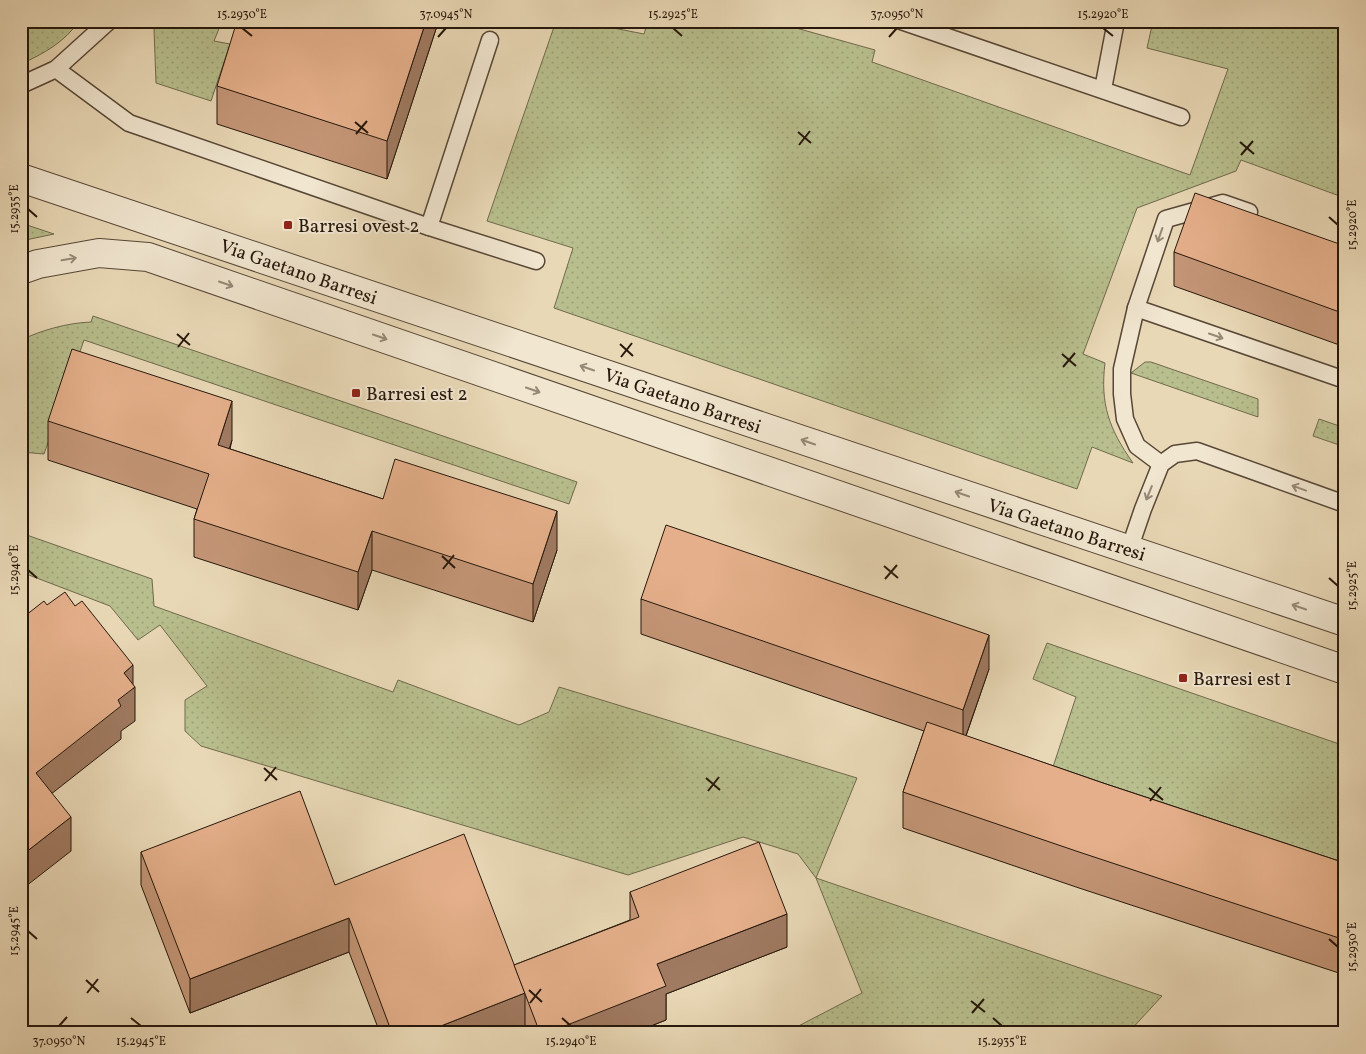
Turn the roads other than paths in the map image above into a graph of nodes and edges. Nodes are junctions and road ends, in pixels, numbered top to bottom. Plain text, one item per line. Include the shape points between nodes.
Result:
1 (109, 21) edge
2 (900, 21) edge
3 (1116, 21) edge
4 (490, 40) dead end
5 (56, 69) junction
6 (21, 85) edge
7 (1103, 89) junction
8 (1181, 117) dead end
9 (21, 178) edge
10 (1266, 219) edge
11 (430, 226) junction
12 (536, 261) dead end
13 (21, 270) edge
14 (1136, 308) junction
15 (1345, 380) edge
16 (1161, 464) junction
17 (1345, 504) edge
18 (1129, 550) junction
19 (1345, 622) edge
20 (1345, 670) edge

1 - 5 lane
2 - 7 lane
3 - 7 lane
4 - 11 lane
5 - 6 lane
5 - 11 lane via 129,123
7 - 8 lane
18 -> 9 street, Via Gaetano Barresi
10 -> 14 lane via 1223,203 1166,219
11 - 12 lane
13 -> 20 street, Via Gaetano Barresi via 100,253 148,257
14 -> 15 lane
14 - 16 lane via 1122,369 1125,419 1137,446
17 -> 16 lane via 1197,451 1175,454
16 -> 18 lane
19 -> 18 street, Via Gaetano Barresi

